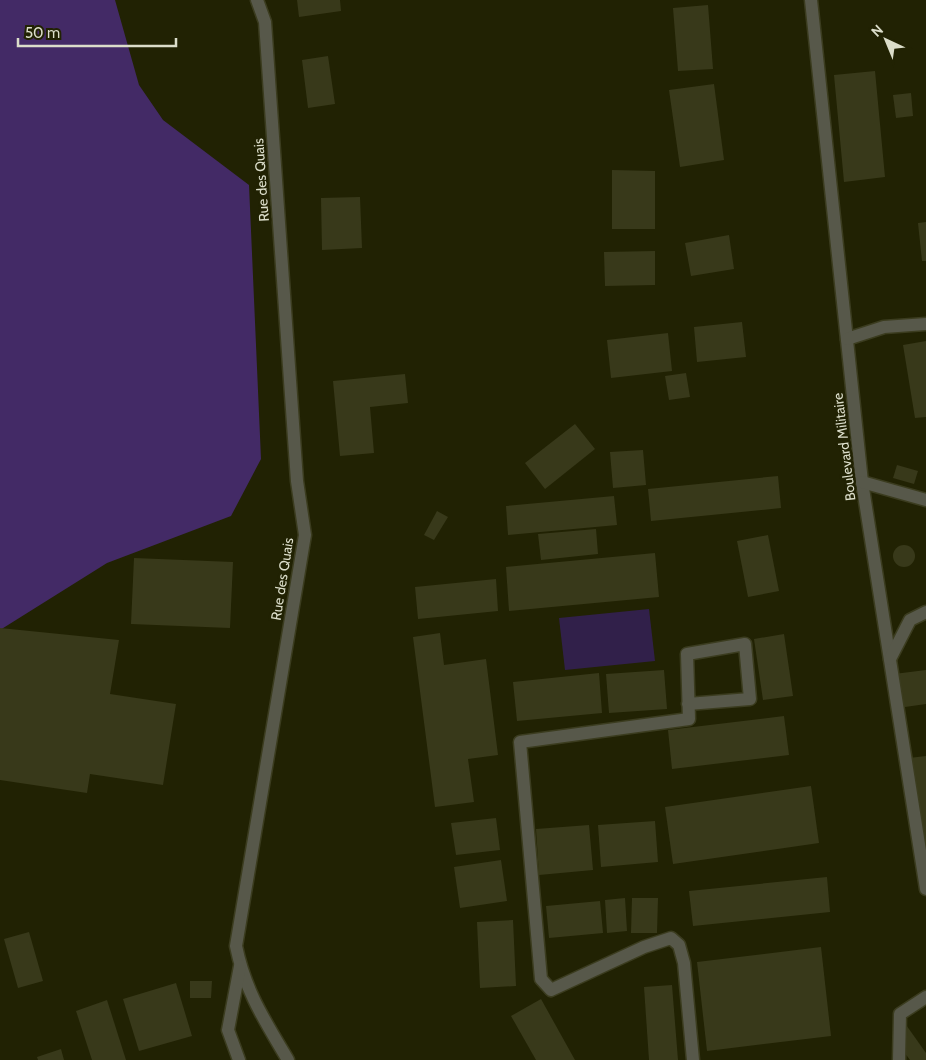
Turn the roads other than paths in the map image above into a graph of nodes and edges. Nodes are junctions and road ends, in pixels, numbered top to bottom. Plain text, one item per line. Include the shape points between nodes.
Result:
1 (257, 0) edge
2 (811, 0) edge
3 (926, 324) edge
4 (847, 339) junction
5 (862, 482) junction
6 (926, 500) edge
7 (926, 612) edge
8 (890, 659) junction
9 (688, 704) junction
10 (926, 889) edge
11 (240, 965) junction
12 (926, 997) edge
13 (239, 1060) edge
14 (288, 1060) edge
15 (693, 1060) edge
16 (899, 1060) edge

1 - 11 street, Rue des Quais via 265,22 297,481 305,535 236,946
2 - 4 street, Boulevard Militaire
3 - 4 street via 884,327
4 - 5 street, Boulevard Militaire
5 - 6 street
5 - 8 street, Boulevard Militaire
7 - 8 street via 910,620
8 - 10 street, Boulevard Militaire
9 - 9 street via 687,654 745,644 750,699
9 - 15 street via 689,718 520,742 541,979 551,990 671,938 679,945 684,963
11 - 13 street via 228,1030
11 - 14 street, Rue des Quais via 254,1003
12 - 16 street via 900,1014

